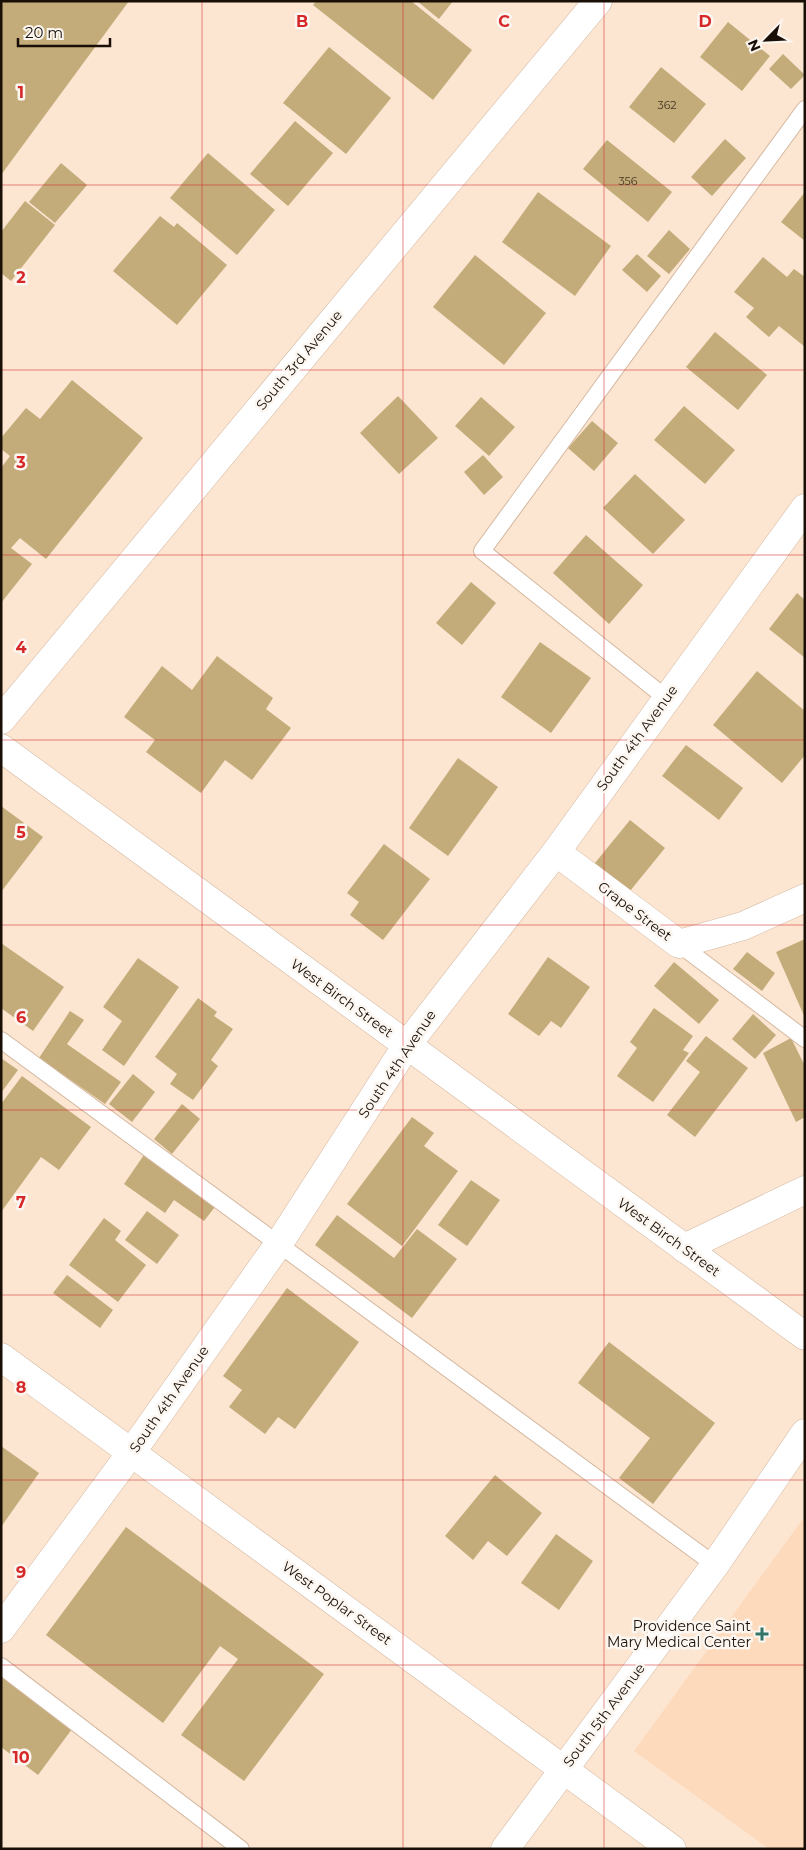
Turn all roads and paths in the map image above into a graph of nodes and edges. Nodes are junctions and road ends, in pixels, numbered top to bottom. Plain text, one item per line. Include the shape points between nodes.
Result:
1 (598, 1) edge
2 (805, 109) edge
3 (805, 508) edge
4 (666, 698) junction
5 (1, 720) edge
6 (1, 748) edge
7 (556, 852) junction
8 (805, 898) edge
9 (679, 944) junction
10 (805, 1039) edge
11 (1, 1040) edge
12 (407, 1045) junction
13 (805, 1190) edge
14 (278, 1245) junction
15 (684, 1248) junction
16 (805, 1336) edge
17 (1, 1357) edge
18 (805, 1434) edge
19 (131, 1453) junction
20 (715, 1565) junction
21 (1, 1629) edge
22 (1, 1666) edge
23 (564, 1769) junction
24 (241, 1849) edge
25 (506, 1849) edge
26 (672, 1849) edge

1 - 5 street, South 3rd Avenue
2 - 4 lane via 482,551
3 - 4 street, South 4th Avenue
4 - 7 street, South 4th Avenue
6 - 12 street, West Birch Street
7 - 9 street, Grape Street
7 - 12 street, South 4th Avenue
8 - 9 street, Grape Street via 743,926
9 - 10 lane
11 - 14 lane
12 - 14 street, South 4th Avenue
12 - 15 street, West Birch Street
13 - 15 street
14 - 19 street, South 4th Avenue
14 - 20 lane
15 - 16 street, West Birch Street
17 - 19 street, West Poplar Street
18 - 20 street, South 5th Avenue
19 - 21 street, South 4th Avenue
19 - 23 street, West Poplar Street
20 - 23 street, South 5th Avenue
22 - 24 lane
23 - 25 street, South 5th Avenue
23 - 26 street, West Poplar Street

